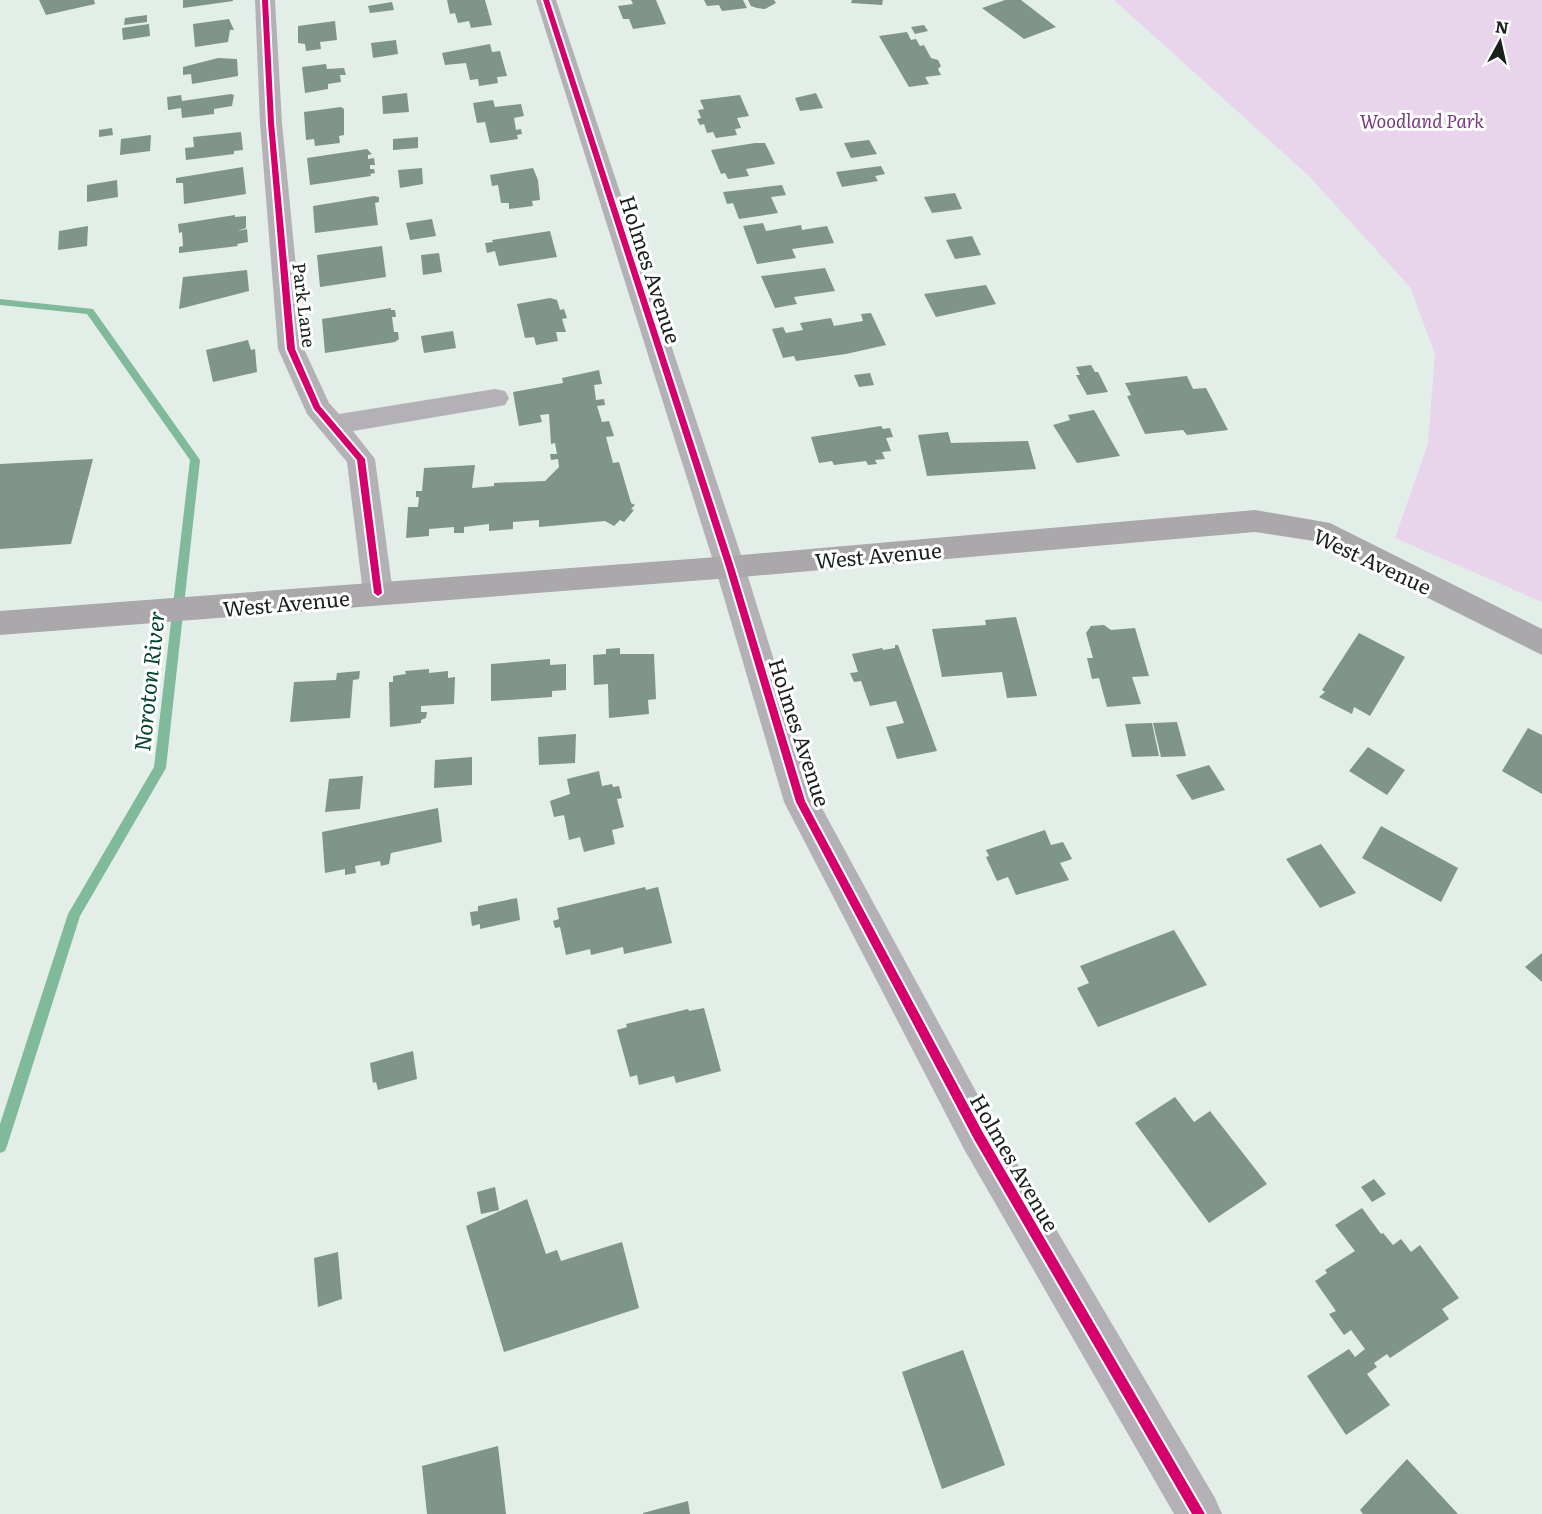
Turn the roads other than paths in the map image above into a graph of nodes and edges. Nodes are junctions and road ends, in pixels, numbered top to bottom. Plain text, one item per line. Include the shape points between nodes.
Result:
1 (265, 0) edge
2 (546, 0) edge
3 (495, 399) dead end
4 (333, 425) junction
5 (730, 567) junction
6 (378, 593) junction
7 (0, 623) edge
8 (1542, 643) edge
9 (1199, 1514) edge

1 - 4 street, Park Lane via 271,123 291,349 317,407
2 - 5 street, Holmes Avenue
3 - 4 street
4 - 6 street, Park Lane via 361,459
5 - 6 main road, West Avenue
5 - 8 main road, West Avenue via 1256,521 1320,531
5 - 9 street, Holmes Avenue via 801,802 978,1135
6 - 7 main road, West Avenue

